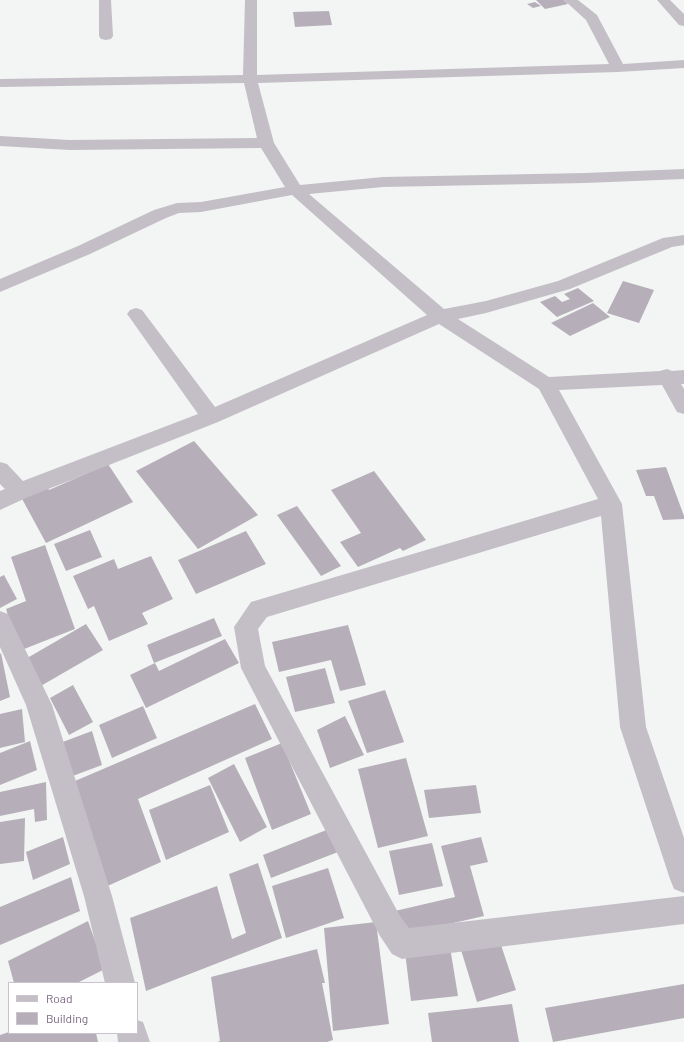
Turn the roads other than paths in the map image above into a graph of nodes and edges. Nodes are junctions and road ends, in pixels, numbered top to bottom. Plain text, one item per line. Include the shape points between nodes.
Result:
1 (105, 0) edge
2 (251, 0) edge
3 (570, 0) edge
4 (663, 0) edge
5 (684, 22) edge
6 (106, 36) dead end
7 (684, 64) edge
8 (618, 68) junction
9 (250, 79) junction
10 (0, 83) edge
11 (0, 141) edge
12 (266, 143) junction
13 (684, 174) edge
14 (295, 190) junction
15 (684, 240) edge
16 (0, 286) edge
17 (136, 314) dead end
18 (440, 316) junction
19 (675, 377) edge
20 (546, 384) junction
21 (684, 407) edge
22 (211, 417) junction
23 (0, 470) edge
24 (20, 491) junction
25 (0, 502) edge
26 (611, 504) junction
27 (0, 621) edge
28 (684, 879) edge
29 (684, 910) edge
30 (120, 982) edge

1 - 6 street
2 - 9 street
3 - 8 street via 592,18
4 - 5 street
7 - 8 street
8 - 9 street
9 - 10 street
9 - 12 street
11 - 12 street via 70,144
12 - 14 street
13 - 14 street via 384,182
14 - 16 street via 201,207 177,208
14 - 18 street
15 - 18 street via 669,242 564,285 486,307
17 - 22 street
18 - 20 street
18 - 22 street
19 - 20 street
19 - 21 street
20 - 26 street
22 - 24 street
23 - 24 street
24 - 25 street
26 - 28 street via 633,727
26 - 29 street via 259,609 246,627 254,668 390,926 402,944
27 - 30 street via 39,705 98,896

